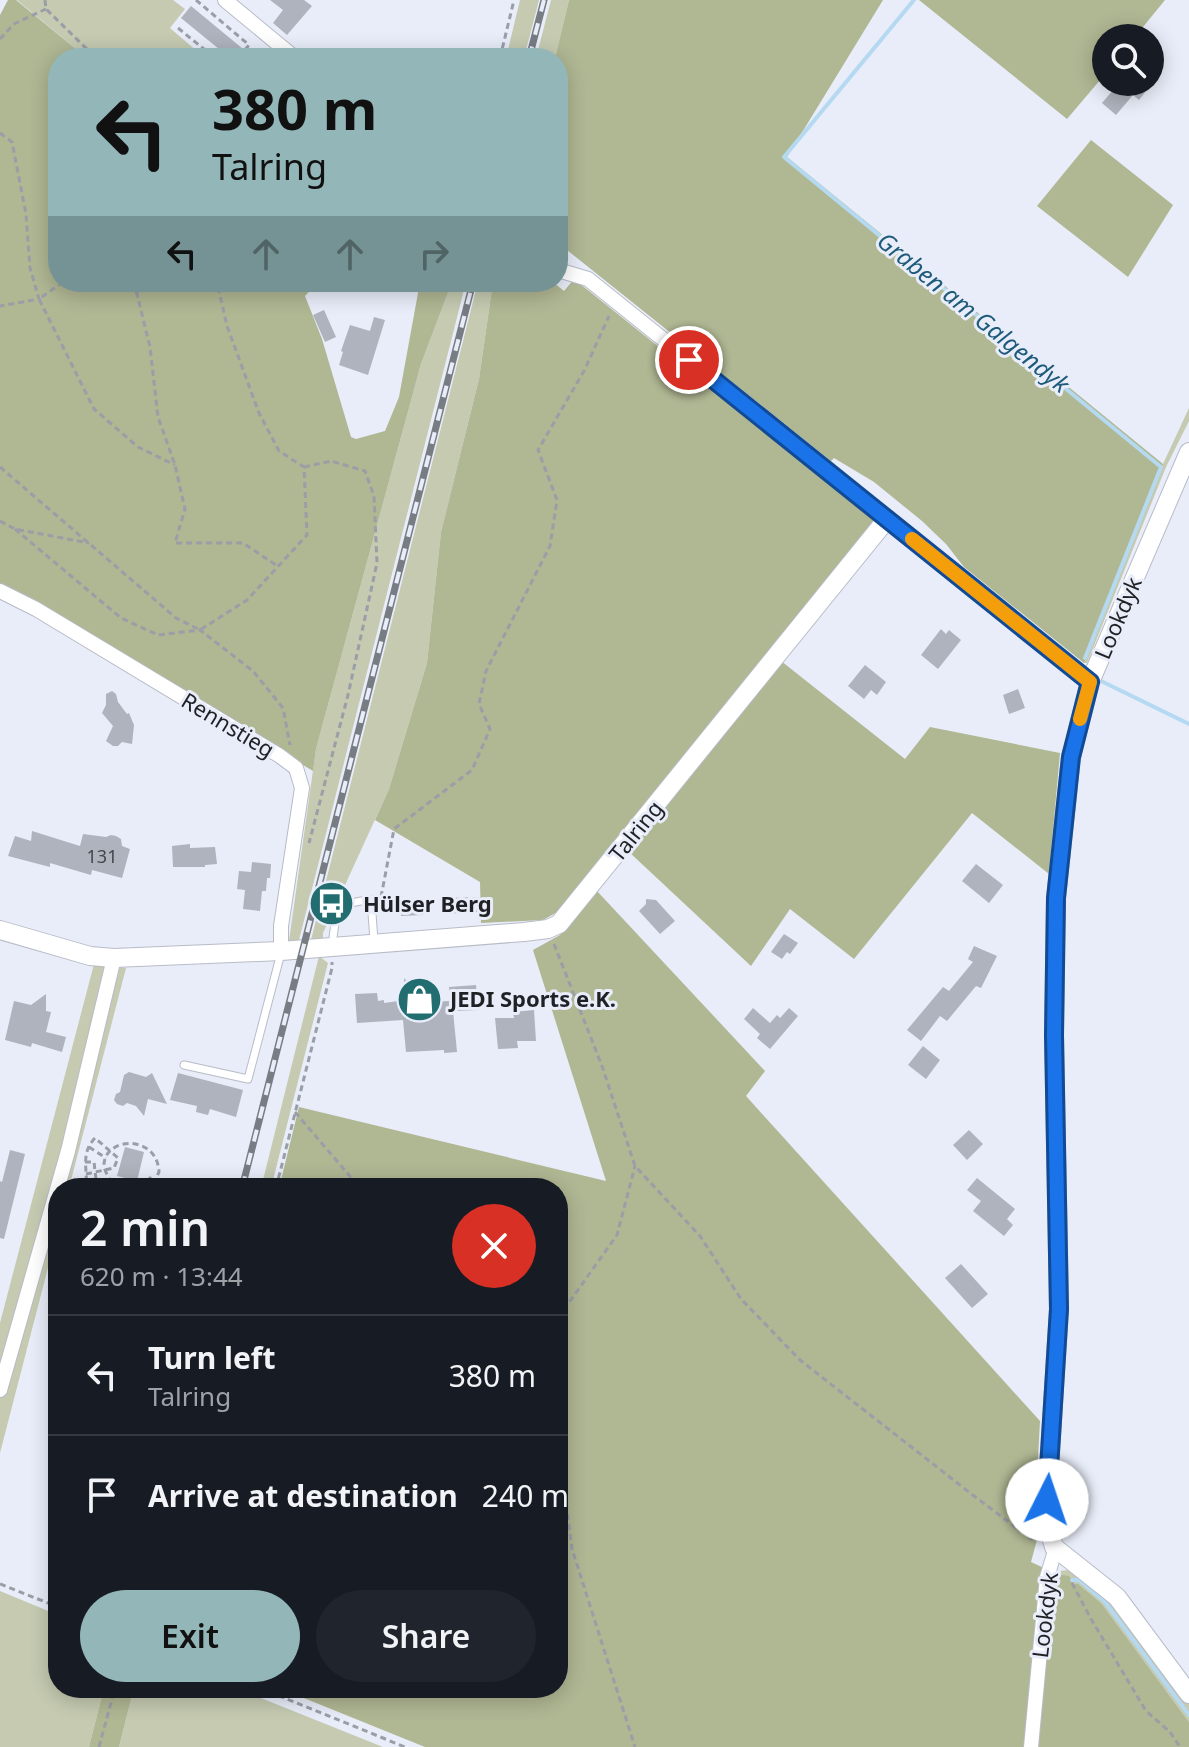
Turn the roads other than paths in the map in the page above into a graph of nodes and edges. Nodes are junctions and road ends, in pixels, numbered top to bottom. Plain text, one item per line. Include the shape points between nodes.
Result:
1 (225, 0) edge
2 (283, 48) edge
3 (568, 273) edge
4 (1189, 452) edge
5 (887, 519) junction
6 (0, 591) edge
7 (1090, 682) junction
8 (0, 930) edge
9 (374, 943) junction
10 (332, 946) junction
11 (281, 951) junction
12 (114, 958) junction
13 (184, 1065) dead end
14 (60, 1178) edge
15 (48, 1221) edge
16 (0, 1390) edge
17 (1054, 1547) junction
18 (1189, 1694) edge
19 (1031, 1747) edge

1 - 2 street
3 - 5 street via 588,279
4 - 7 street, Lookdyk
5 - 7 street
5 - 9 street, Talring via 559,924
6 - 11 street, Rennstieg via 296,768 302,788
7 - 17 street, Lookdyk via 1071,757 1056,898 1059,1309 1047,1500
8 - 12 street
9 - 10 street
9 - 10 lane via 371,900 352,901 335,921
10 - 11 street
11 - 12 street
11 - 13 lane via 248,1079
12 - 14 street
15 - 16 street
17 - 18 street via 1117,1597
17 - 19 street, Lookdyk

